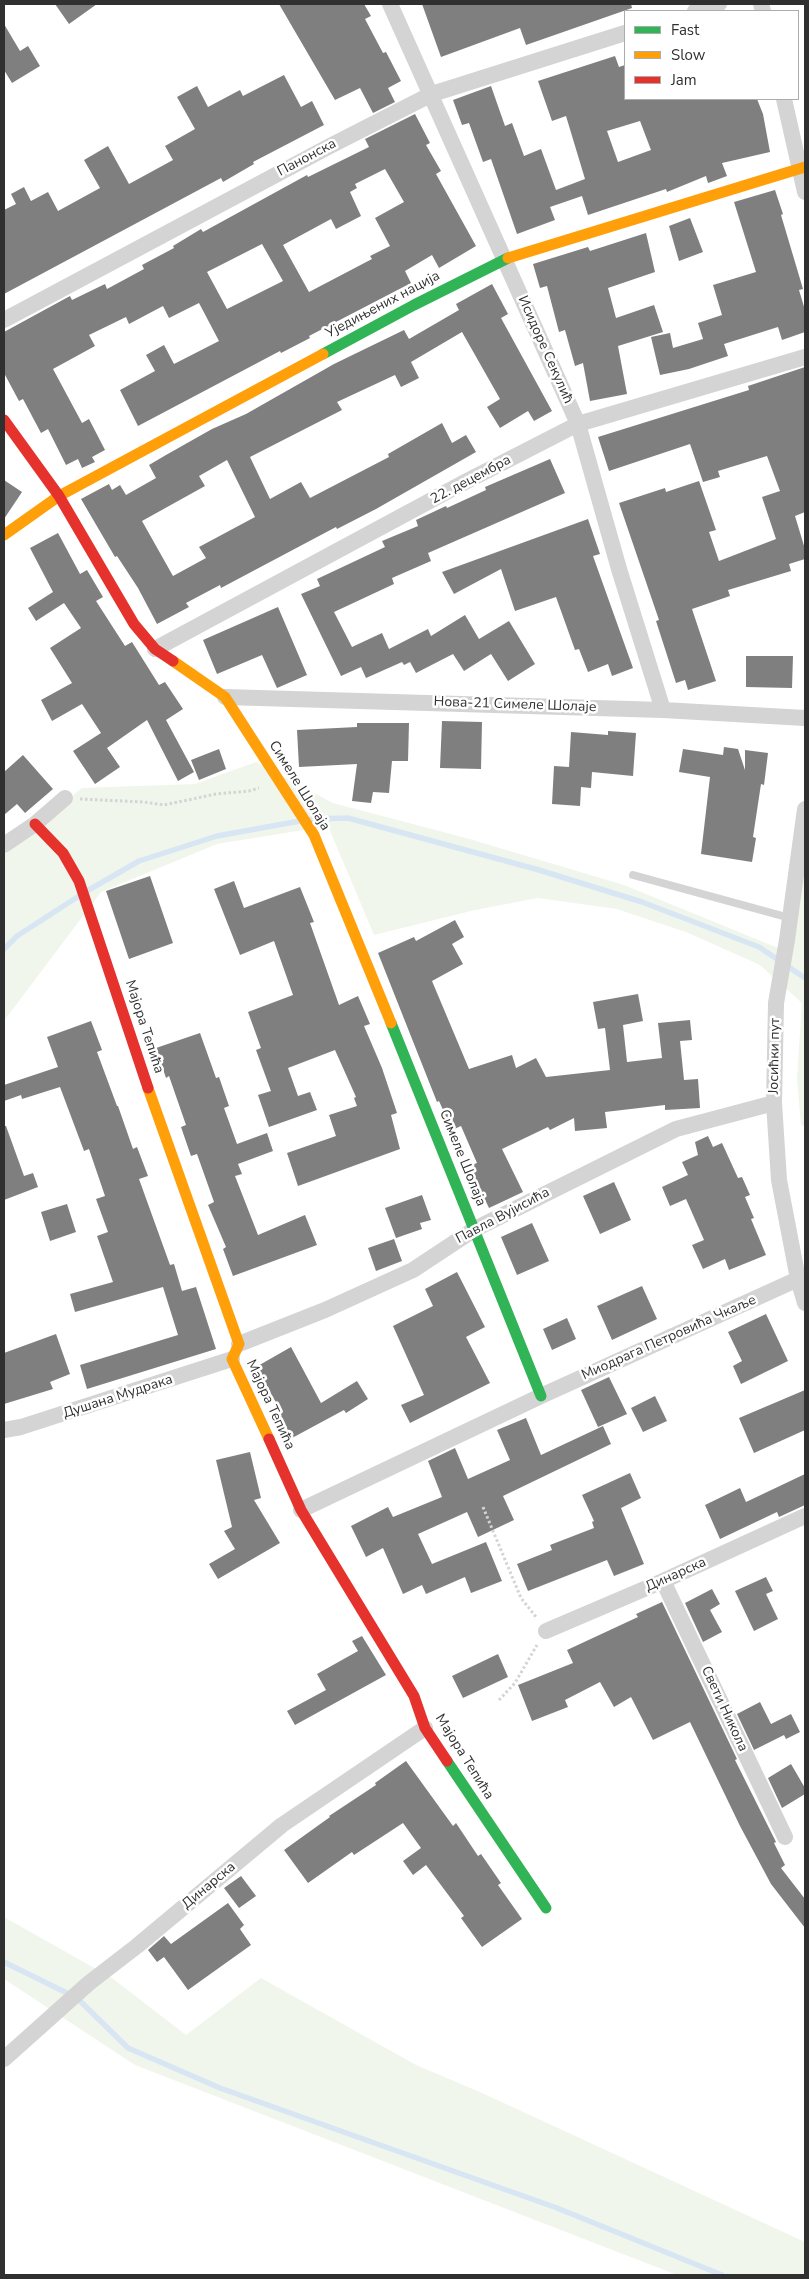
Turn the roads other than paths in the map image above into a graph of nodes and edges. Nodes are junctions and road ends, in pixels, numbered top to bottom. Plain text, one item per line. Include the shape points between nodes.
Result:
1 (390, 4) edge
2 (719, 4) edge
3 (698, 10) edge
4 (624, 33) edge
5 (432, 94) junction
6 (784, 100) edge
7 (803, 168) edge
8 (805, 192) edge
9 (505, 260) junction
10 (4, 320) edge
11 (805, 357) edge
12 (4, 420) edge
13 (578, 424) junction
14 (59, 496) junction
15 (4, 534) edge
16 (155, 649) junction
17 (225, 697) junction
18 (663, 710) junction
19 (805, 718) edge
20 (65, 798) road end
21 (805, 809) edge
22 (35, 824) junction
23 (4, 845) edge
24 (633, 875) dead end
25 (790, 918) junction
26 (774, 1103) junction
27 (475, 1229) junction
28 (798, 1279) junction
29 (805, 1302) edge
30 (235, 1352) junction
31 (541, 1396) junction
32 (4, 1430) edge
33 (301, 1510) junction
34 (805, 1516) edge
35 (663, 1581) junction
36 (546, 1631) road end
37 (425, 1728) junction
38 (785, 1836) dead end
39 (546, 1908) dead end
40 (4, 2059) edge

1 - 5 street, Исидоре Секулић
2 - 3 street
4 - 5 street, Панонска
5 - 9 street, Исидоре Секулић
5 - 10 street, Панонска
6 - 7 street
7 - 8 street
7 - 9 street, Уједињених нација
9 - 13 street, Исидоре Секулић
9 - 14 street, Уједињених нација via 414,305
11 - 13 street, 22. децембра
12 - 14 street, Симеле Шолаја
13 - 16 street, 22. децембра
13 - 18 street, Исидоре Секулић
14 - 15 street, Уједињених нација
14 - 16 street, Симеле Шолаја via 134,624
16 - 17 street, Симеле Шолаја
17 - 18 street, Нова-21 Симеле Шолаје
17 - 27 street, Симеле Шолаја via 314,835
18 - 19 street, Нова-21 Симеле Шолаје
20 - 22 street
21 - 25 street, Јосићки пут
22 - 23 street
22 - 30 street, Мајора Тепића via 63,853 80,881
24 - 25 lane
25 - 26 street, Јосићки пут via 776,1003
26 - 27 street, Павла Вујисића via 676,1129
26 - 28 street, Јосићки пут via 779,1180
27 - 30 street, Павла Вујисића via 413,1270
27 - 31 street
28 - 29 street, Јосићки пут
28 - 31 street, Миодрага Петровића Чкаље
30 - 32 street, Душана Мудрака via 22,1427
30 - 33 street, Мајора Тепића
31 - 33 street, Миодрага Петровића Чкаље
33 - 37 street, Мајора Тепића via 414,1696
34 - 35 street, Динарска
35 - 36 street, Динарска
35 - 38 street, Свети Никола
37 - 39 street, Мајора Тепића
37 - 40 street, Динарска via 282,1825 88,1983

